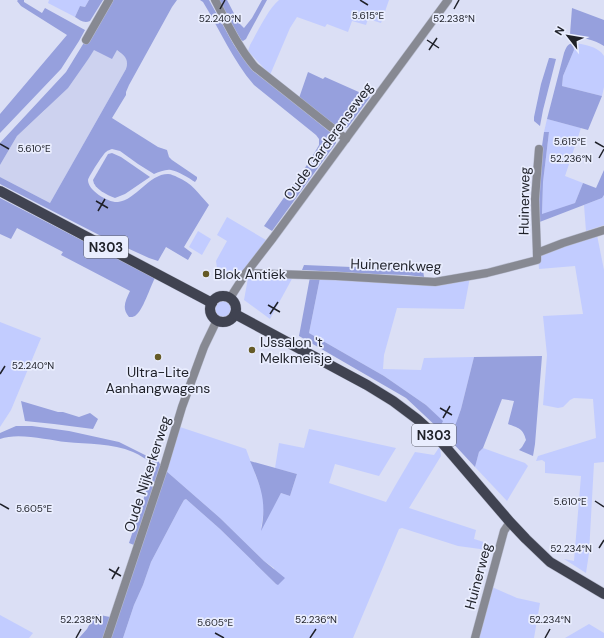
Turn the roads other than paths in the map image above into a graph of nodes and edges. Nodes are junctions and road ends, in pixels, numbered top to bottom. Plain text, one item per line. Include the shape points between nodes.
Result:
1 (109, 0) edge
2 (215, 0) edge
3 (448, 0) edge
4 (86, 40) dead end
5 (346, 139) junction
6 (539, 149) dead end
7 (0, 191) edge
8 (604, 230) edge
9 (537, 253) junction
10 (246, 273) junction
11 (230, 298) junction
12 (212, 303) junction
13 (234, 314) junction
14 (217, 320) junction
15 (508, 518) junction
16 (604, 594) edge
17 (107, 638) edge
18 (475, 638) edge

1 - 4 street
2 - 5 street via 247,58 255,67
3 - 5 street, Oude Garderenseweg
5 - 10 street, Oude Garderenseweg
6 - 9 street, Huinerweg via 535,199
7 - 12 main road, N303
8 - 9 street, Huinerenkweg
9 - 10 street, Huinerenkweg via 537,260 487,273 435,282
10 - 11 street, Oude Garderenseweg
11 - 12 main road via 218,298
11 - 13 main road via 235,306
12 - 14 main road via 211,311
13 - 14 main road via 228,320
13 - 15 main road, N303 via 393,401 437,437
14 - 17 street, Oude Nijkerkerweg via 204,346 182,407
15 - 16 main road, N303 via 550,562
15 - 18 street, Huinerweg

